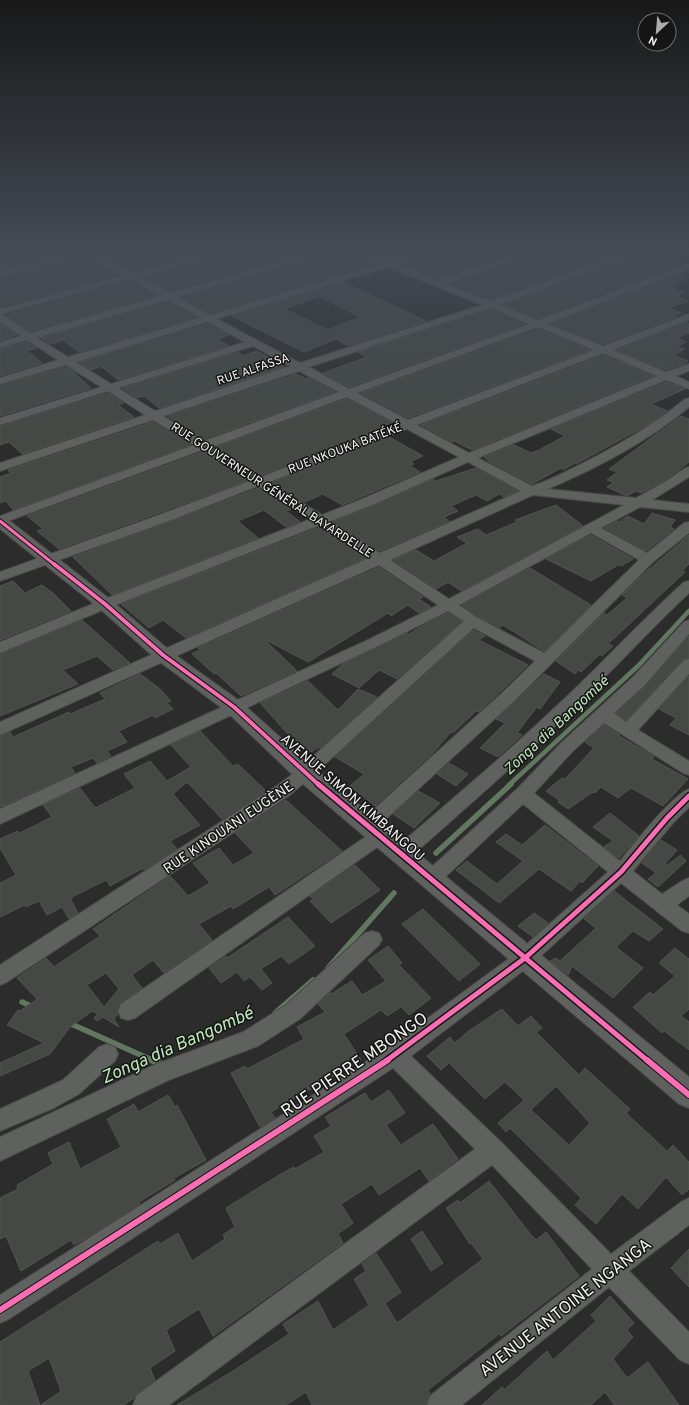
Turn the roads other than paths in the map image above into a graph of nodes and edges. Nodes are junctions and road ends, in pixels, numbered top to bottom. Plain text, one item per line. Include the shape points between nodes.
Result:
1 (115, 313) edge
2 (200, 313) edge
3 (229, 313) edge
4 (467, 313) edge
5 (509, 313) edge
6 (567, 313) edge
7 (0, 317) edge
8 (689, 317) edge
9 (211, 318) junction
10 (537, 324) junction
11 (29, 337) junction
12 (254, 342) junction
13 (0, 345) edge
14 (604, 350) junction
15 (68, 361) junction
16 (299, 367) junction
17 (689, 367) edge
18 (666, 376) junction
19 (0, 381) edge
20 (689, 386) edge
21 (110, 387) junction
22 (348, 393) junction
23 (689, 401) edge
24 (155, 415) junction
25 (0, 422) edge
26 (406, 425) junction
27 (203, 446) junction
28 (466, 458) junction
29 (0, 468) edge
30 (689, 471) edge
31 (258, 482) junction
32 (531, 492) junction
33 (639, 502) junction
34 (689, 508) edge
35 (320, 520) junction
36 (0, 521) edge
37 (689, 526) edge
38 (591, 528) junction
39 (648, 559) junction
40 (48, 560) junction
41 (380, 560) junction
42 (0, 577) edge
43 (689, 585) edge
44 (105, 604) junction
45 (449, 605) junction
46 (473, 621) junction
47 (689, 625) edge
48 (0, 648) edge
49 (163, 655) junction
50 (545, 660) junction
51 (689, 664) edge
52 (234, 707) junction
53 (603, 714) junction
54 (0, 728) edge
55 (627, 731) junction
56 (689, 769) edge
57 (306, 773) junction
58 (523, 794) junction
59 (689, 796) edge
60 (0, 816) edge
61 (374, 831) junction
62 (401, 854) junction
63 (621, 872) junction
64 (432, 878) junction
65 (689, 886) edge
66 (662, 905) junction
67 (689, 925) edge
68 (372, 939) dead end
69 (525, 958) junction
70 (0, 976) edge
71 (128, 1011) dead end
72 (107, 1054) dead end
73 (395, 1055) junction
74 (689, 1095) edge
75 (0, 1120) edge
76 (0, 1149) edge
77 (493, 1150) junction
78 (689, 1210) edge
79 (610, 1270) junction
80 (0, 1310) edge
81 (689, 1350) edge
82 (147, 1405) edge
83 (441, 1405) edge

1 - 11 street
2 - 9 street
3 - 9 street
4 - 16 street, RUE ALFASSA
5 - 10 street
6 - 10 street
7 - 11 street, RUE GOUVERNEUR GÉNÉRAL BAYARDELLE
8 - 14 street, RUE NKOUKA BATÉKÉ
9 - 12 street
9 - 15 street
10 - 14 street
10 - 22 street
11 - 13 street
11 - 15 street, RUE GOUVERNEUR GÉNÉRAL BAYARDELLE
12 - 16 street
12 - 21 street
14 - 18 street
14 - 26 street, RUE NKOUKA BATÉKÉ
15 - 19 street
15 - 21 street, RUE GOUVERNEUR GÉNÉRAL BAYARDELLE
16 - 22 street
16 - 24 street, RUE ALFASSA
17 - 18 street
18 - 20 street
18 - 28 street
21 - 24 street, RUE GOUVERNEUR GÉNÉRAL BAYARDELLE
21 - 25 street
22 - 26 street
22 - 27 street
23 - 32 street via 653,430
24 - 27 street, RUE GOUVERNEUR GÉNÉRAL BAYARDELLE
24 - 29 street, RUE ALFASSA
26 - 28 street
26 - 31 street, RUE NKOUKA BATÉKÉ
27 - 31 street, RUE GOUVERNEUR GÉNÉRAL BAYARDELLE
27 - 36 street
28 - 32 street
28 - 35 street
30 - 33 street
31 - 35 street, RUE GOUVERNEUR GÉNÉRAL BAYARDELLE
31 - 40 street, RUE NKOUKA BATÉKÉ
32 - 33 street
32 - 41 street
33 - 34 street
33 - 38 street
35 - 41 street, RUE GOUVERNEUR GÉNÉRAL BAYARDELLE
35 - 44 street
36 - 40 street, AVENUE SIMON KIMBANGOU
37 - 39 street
38 - 39 street
38 - 45 street
39 - 50 street
40 - 42 street, RUE NKOUKA BATÉKÉ
40 - 44 street, AVENUE SIMON KIMBANGOU
41 - 45 street, RUE GOUVERNEUR GÉNÉRAL BAYARDELLE
41 - 49 street
43 - 62 street via 497,771
44 - 48 street
44 - 49 street, AVENUE SIMON KIMBANGOU
45 - 46 street, RUE GOUVERNEUR GÉNÉRAL BAYARDELLE
45 - 52 street
46 - 50 street, RUE GOUVERNEUR GÉNÉRAL BAYARDELLE
46 - 57 street, RUE KINOUANI EUGÈNE
47 - 53 street via 639,681
49 - 52 street, AVENUE SIMON KIMBANGOU
49 - 54 street
50 - 61 street
51 - 55 street
52 - 57 street, AVENUE SIMON KIMBANGOU
52 - 60 street
53 - 55 street
53 - 58 street
55 - 56 street
57 - 61 street, AVENUE SIMON KIMBANGOU
57 - 70 street, RUE KINOUANI EUGÈNE via 278,795
58 - 63 street
58 - 64 street
59 - 63 street, RUE PIERRE MBONGO
61 - 62 street, AVENUE SIMON KIMBANGOU
61 - 71 street
62 - 64 street, AVENUE SIMON KIMBANGOU
63 - 66 street
63 - 69 street, RUE PIERRE MBONGO
64 - 69 street, AVENUE SIMON KIMBANGOU
65 - 66 street
66 - 67 street
68 - 76 street via 293,1012 250,1039 162,1072
69 - 73 street, RUE PIERRE MBONGO
69 - 74 street, AVENUE SIMON KIMBANGOU
72 - 75 street via 71,1087
73 - 77 street
73 - 80 street, RUE PIERRE MBONGO
77 - 79 street
77 - 82 street
78 - 79 street, AVENUE ANTOINE NGANGA
79 - 81 street
79 - 83 street, AVENUE ANTOINE NGANGA

